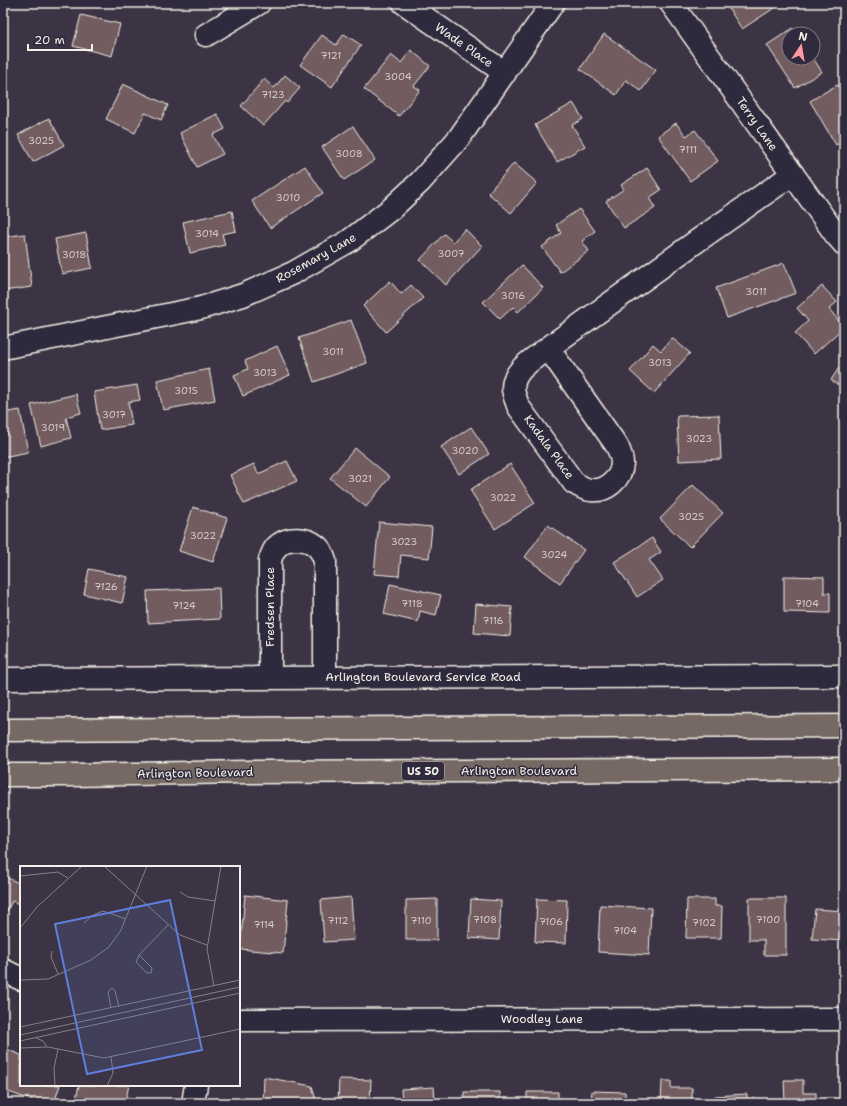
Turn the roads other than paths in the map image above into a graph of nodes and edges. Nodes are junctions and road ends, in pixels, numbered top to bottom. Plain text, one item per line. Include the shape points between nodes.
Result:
1 (259, 3) edge
2 (404, 3) edge
3 (553, 3) edge
4 (671, 3) edge
5 (206, 35) dead end
6 (505, 73) junction
7 (793, 174) junction
8 (844, 244) edge
9 (3, 348) edge
10 (548, 348) junction
11 (844, 676) edge
12 (325, 677) junction
13 (270, 678) junction
14 (3, 679) edge
15 (844, 726) edge
16 (3, 730) edge
17 (844, 769) edge
18 (3, 775) edge
19 (3, 970) edge
20 (20, 978) edge
21 (844, 1019) edge
22 (240, 1020) edge
23 (196, 1086) edge
24 (193, 1103) edge

1 - 5 street
2 - 6 street, Wade Place
3 - 6 street, Rosemary Lane
4 - 7 street, Terry Lane
6 - 9 street, Rosemary Lane via 459,138 392,209 349,241 293,273 243,295 202,308
7 - 8 street, Terry Lane
7 - 10 street, Kadala Place
10 - 10 street, Kadala Place via 621,455 620,474 610,485 602,489 587,489 574,483 518,406 513,392 515,378 520,370
11 - 12 street, Arlington Boulevard Service Road
12 - 13 street, Arlington Boulevard Service Road
12 - 13 street, Fredsen Place via 325,561 315,544 302,539 288,540 280,544 270,560
13 - 14 street, Arlington Boulevard Service Road
15 - 16 highway
17 - 18 highway, Arlington Boulevard / US 50
19 - 20 street
21 - 22 street, Woodley Lane
23 - 24 street

